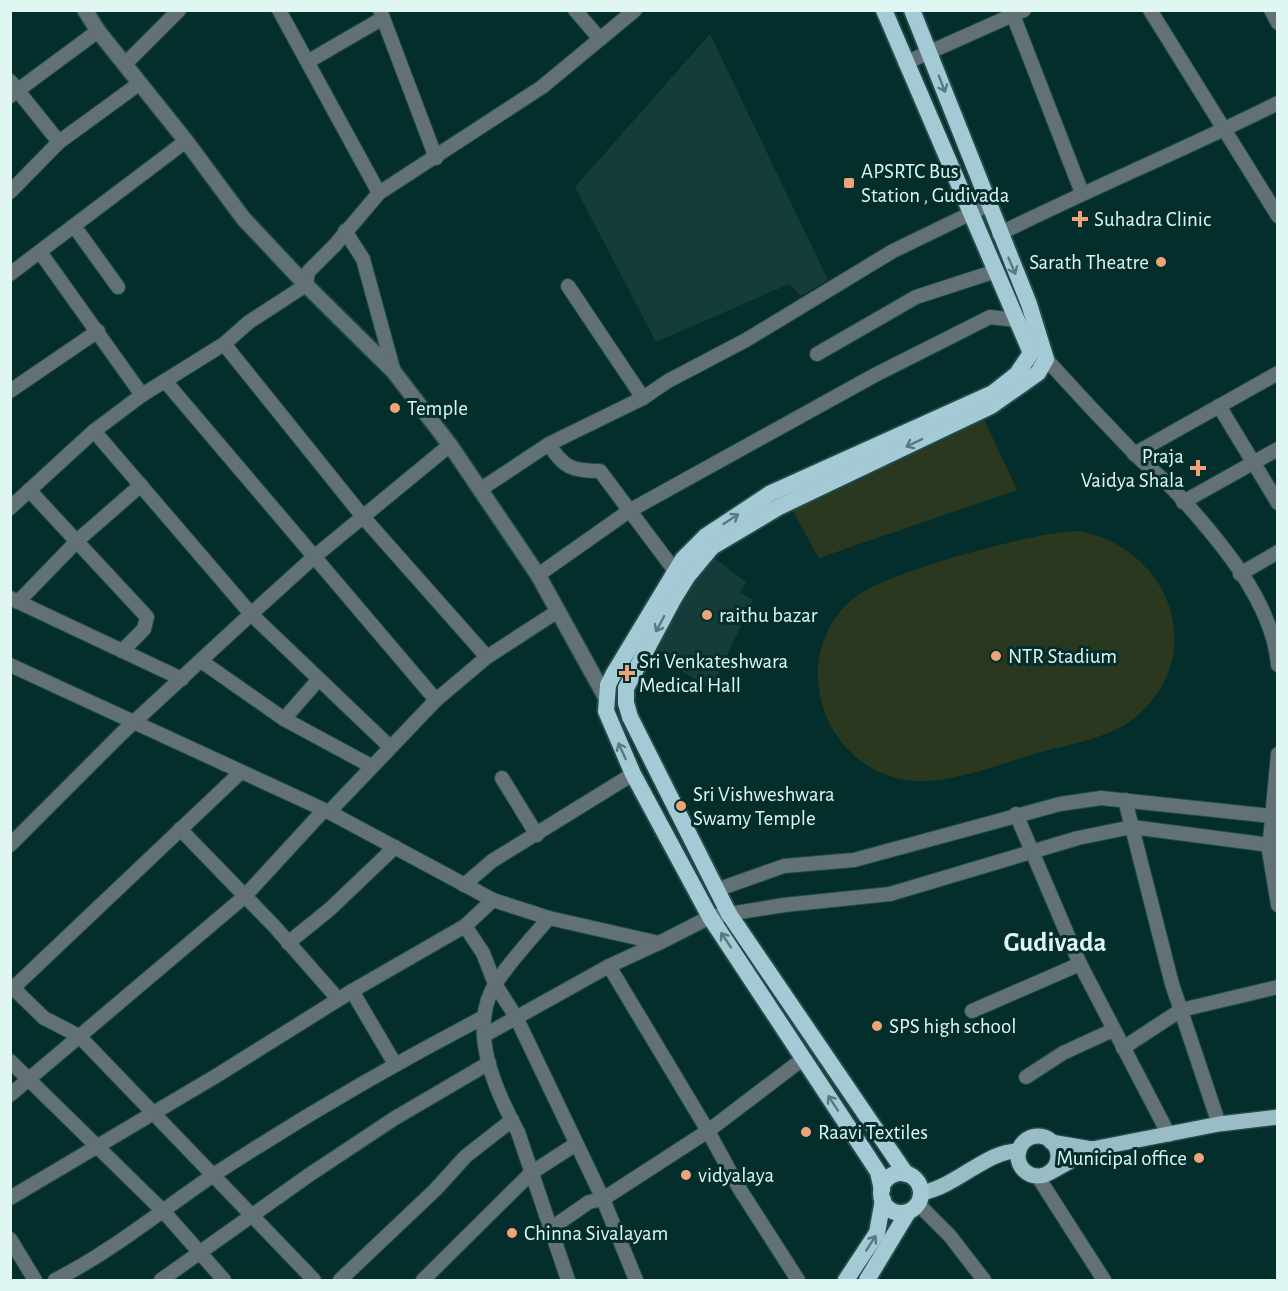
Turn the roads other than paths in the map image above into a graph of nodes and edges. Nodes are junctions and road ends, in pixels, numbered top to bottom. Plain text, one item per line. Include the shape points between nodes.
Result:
1 (85, 10) edge
2 (179, 10) edge
3 (279, 10) edge
4 (575, 10) edge
5 (635, 10) edge
6 (884, 10) edge
7 (912, 10) edge
8 (1150, 10) edge
9 (1271, 10) edge
10 (1019, 13) edge
11 (382, 14) edge
12 (1278, 23) edge
13 (98, 31) junction
14 (600, 39) junction
15 (929, 52) junction
16 (309, 61) junction
17 (905, 63) junction
18 (125, 64) junction
19 (140, 82) junction
20 (13, 89) edge
21 (1278, 103) edge
22 (1222, 131) junction
23 (186, 141) junction
24 (59, 142) junction
25 (436, 158) junction
26 (10, 192) edge
27 (1082, 192) junction
28 (379, 193) junction
29 (988, 205) junction
30 (971, 212) junction
31 (1278, 216) edge
32 (74, 226) junction
33 (345, 231) junction
34 (999, 234) junction
35 (40, 252) junction
36 (996, 271) junction
37 (10, 274) edge
38 (306, 285) junction
39 (568, 286) dead end
40 (118, 287) dead end
41 (1016, 320) junction
42 (98, 331) junction
43 (224, 344) junction
44 (818, 354) dead end
45 (1046, 359) junction
46 (394, 372) junction
47 (1276, 377) edge
48 (165, 381) junction
49 (10, 390) edge
50 (142, 395) junction
51 (643, 398) junction
52 (1219, 406) junction
53 (94, 431) junction
54 (549, 444) junction
55 (450, 445) junction
56 (1278, 449) edge
57 (1134, 454) junction
58 (1255, 462) junction
59 (141, 485) junction
60 (481, 489) junction
61 (29, 490) junction
62 (1183, 502) junction
63 (1278, 502) edge
64 (10, 508) edge
65 (629, 511) junction
66 (364, 518) junction
67 (78, 540) junction
68 (1278, 552) edge
69 (314, 557) junction
70 (675, 571) junction
71 (1240, 574) junction
72 (538, 575) junction
73 (14, 600) edge
74 (558, 611) junction
75 (251, 614) junction
76 (123, 651) junction
77 (487, 657) junction
78 (201, 661) junction
79 (1278, 665) edge
80 (13, 671) edge
81 (182, 679) junction
82 (319, 679) junction
83 (606, 698) junction
84 (436, 700) junction
85 (284, 719) junction
86 (134, 723) junction
87 (389, 747) junction
88 (1277, 755) edge
89 (371, 766) junction
90 (240, 773) junction
91 (633, 774) junction
92 (502, 778) dead end
93 (1125, 800) junction
94 (326, 811) junction
95 (1016, 814) junction
96 (1272, 816) junction
97 (1132, 827) junction
98 (180, 829) junction
99 (537, 835) junction
100 (10, 845) edge
101 (1273, 845) edge
102 (395, 847) junction
103 (1032, 851) junction
104 (464, 885) junction
105 (719, 889) junction
106 (244, 897) junction
107 (493, 900) junction
108 (1278, 905) edge
109 (729, 914) junction
110 (710, 917) junction
111 (549, 918) junction
112 (465, 926) junction
113 (288, 943) junction
114 (659, 943) junction
115 (1080, 964) junction
116 (609, 966) junction
117 (495, 984) junction
118 (1278, 987) edge
119 (12, 988) edge
120 (352, 991) junction
121 (338, 999) junction
122 (1181, 1010) junction
123 (972, 1011) dead end
124 (516, 1017) junction
125 (482, 1018) junction
126 (1113, 1030) junction
127 (485, 1035) junction
128 (79, 1036) junction
129 (1123, 1048) junction
130 (804, 1058) junction
131 (10, 1061) edge
132 (489, 1062) junction
133 (395, 1064) junction
134 (1026, 1077) dead end
135 (30, 1079) junction
136 (10, 1095) edge
137 (154, 1112) junction
138 (1278, 1117) edge
139 (512, 1120) junction
140 (1219, 1124) junction
141 (708, 1131) junction
142 (1169, 1135) junction
143 (1051, 1142) junction
144 (576, 1144) junction
145 (97, 1147) junction
146 (1092, 1149) junction
147 (1019, 1150) junction
148 (531, 1173) junction
149 (906, 1174) junction
150 (1044, 1175) junction
151 (213, 1176) junction
152 (882, 1195) junction
153 (10, 1198) edge
154 (603, 1199) junction
155 (916, 1203) junction
156 (164, 1212) junction
157 (252, 1217) junction
158 (550, 1229) junction
159 (10, 1239) edge
160 (199, 1252) junction
161 (35, 1281) edge
162 (55, 1281) edge
163 (161, 1281) edge
164 (224, 1281) edge
165 (314, 1281) edge
166 (340, 1281) edge
167 (423, 1281) edge
168 (568, 1281) edge
169 (636, 1281) edge
170 (798, 1281) edge
171 (846, 1281) edge
172 (867, 1281) edge
173 (984, 1281) edge
174 (1104, 1281) edge

1 - 13 street
2 - 18 street
3 - 16 street
4 - 14 street
5 - 14 street
6 - 17 highway
7 - 15 highway
8 - 22 street
9 - 12 street
10 - 15 street
10 - 27 street
11 - 16 street
11 - 25 street
13 - 18 street
13 - 20 street
14 - 25 street via 542,87
15 - 17 street
15 -> 29 highway
16 - 28 street
17 - 30 highway
18 - 19 street
19 - 23 street
19 - 24 street
20 - 24 street
21 - 22 street
22 - 27 street
22 - 31 street
23 - 32 street
23 - 38 street via 243,218
24 - 26 street
25 - 28 street
27 - 34 street
28 - 33 street
29 - 30 street
29 - 34 highway
30 - 36 highway
30 - 51 street via 893,251
32 - 35 street
32 - 40 street
33 - 38 street via 308,272
33 - 46 street via 363,259
34 -> 45 highway via 1029,304
35 - 37 street
35 - 42 street
36 - 41 highway
36 - 44 street via 916,297
38 - 43 street via 249,322
38 - 46 street
39 - 51 street
41 - 65 street via 990,317 940,341
70 -> 41 highway via 693,546 771,494 1003,386 1031,353
42 - 49 street
42 - 50 street
43 - 48 street
43 - 66 street
45 - 57 street
45 -> 105 highway via 1038,373 992,406 779,507 727,537 702,558 674,598 626,688 626,703
46 - 55 street
47 - 52 street
48 - 50 street
48 - 69 street
50 - 53 street
51 - 54 street
52 - 57 street
52 - 58 street
53 - 59 street
53 - 61 street
54 - 60 street
54 - 65 street via 557,458 573,470 600,471
55 - 60 street
55 - 66 street
56 - 58 street
57 - 62 street
58 - 62 street
58 - 63 street
59 - 67 street
59 - 75 street
60 - 72 street
61 - 64 street
61 - 67 street
62 - 71 street
65 - 70 street
65 - 72 street
66 - 69 street
66 - 77 street
67 - 73 street
67 - 76 street via 147,617 144,629
68 - 71 street
69 - 75 street
69 - 84 street
70 - 83 highway via 613,675
71 - 79 street via 1266,615
72 - 74 street
73 - 76 street
74 - 77 street
74 - 83 street
75 - 78 street
75 - 82 street
76 - 81 street
77 - 84 street
78 - 81 street
78 - 85 street
80 - 86 street
81 - 86 street
82 - 85 street
82 - 87 street
91 -> 83 highway via 609,722
84 - 87 street
85 - 89 street
86 - 90 street
86 - 100 street
87 - 89 street
88 - 96 street
89 - 94 street
90 - 94 street
90 - 98 street
91 - 99 street
91 - 110 highway
92 - 99 street
93 - 95 street via 1101,798
93 - 96 street
93 - 97 street
94 - 102 street
94 - 106 street
95 - 103 street
95 - 105 street via 854,860 784,866
96 - 101 street
97 - 101 street
97 - 103 street
97 - 122 street
98 - 106 street
98 - 119 street
99 - 104 street via 492,861
101 - 108 street
102 - 104 street
102 - 113 street
103 - 109 street via 890,894
103 - 115 street
104 - 107 street
105 - 109 highway
106 - 113 street
106 - 128 street
107 - 111 street
107 - 112 street
109 - 110 street
109 - 149 highway
110 - 114 street
130 -> 110 highway
111 - 114 street
111 - 117 street
112 - 117 street via 483,953
112 - 120 street
113 - 121 street
114 - 116 street
115 - 123 street
115 - 126 street
116 - 124 street
116 - 141 street
117 - 124 street
117 - 125 street
118 - 122 street
119 - 128 street via 44,1018
120 - 121 street
120 - 133 street
121 - 137 street
122 - 129 street
122 - 140 street
124 - 127 street
124 - 144 street
125 - 127 street
125 - 133 street
126 - 129 street
126 - 134 street via 1063,1053
127 - 132 street
128 - 135 street
128 - 137 street
129 - 142 street
130 - 141 street
152 -> 130 highway via 878,1173
131 - 135 street
132 - 139 street
132 - 157 street via 387,1123
133 - 151 street
135 - 136 street
135 - 145 street
137 - 145 street
137 - 151 street
138 - 140 main road
139 - 148 street
139 - 166 street via 466,1156
140 - 142 main road
141 - 154 street
141 - 170 street
142 - 146 main road
143 - 146 main road
143 - 147 main road via 1032,1137
143 - 150 main road via 1057,1150 1057,1162
144 - 148 street
144 - 154 street
145 - 153 street
145 - 156 street
146 - 150 main road
147 - 150 main road via 1019,1163 1026,1173
147 - 155 main road via 994,1155
148 - 158 street
148 - 167 street
149 - 152 highway via 893,1175 884,1184
149 - 155 highway via 917,1181
150 - 174 street
151 - 156 street
151 - 157 street
152 - 155 highway via 896,1213
171 -> 152 highway via 877,1233
154 - 158 street via 590,1202
154 - 169 street
155 - 172 highway
155 - 173 street via 950,1236
156 - 160 street
156 - 162 street
157 - 160 street
157 - 165 street
158 - 168 street
159 - 161 street
160 - 163 street
160 - 164 street

